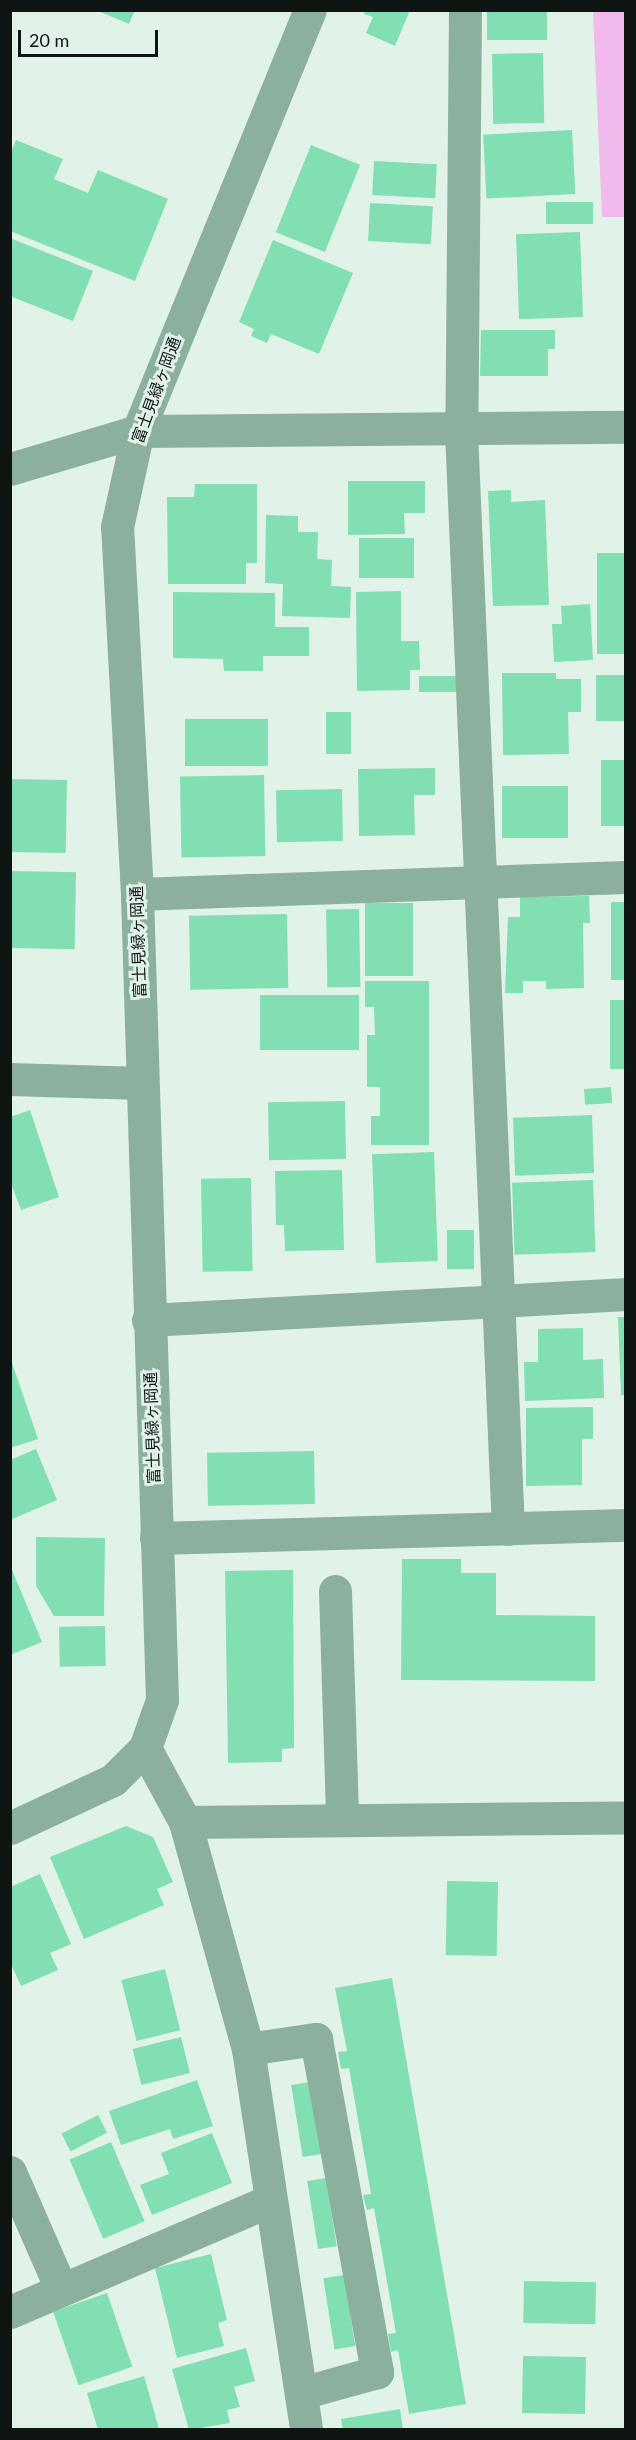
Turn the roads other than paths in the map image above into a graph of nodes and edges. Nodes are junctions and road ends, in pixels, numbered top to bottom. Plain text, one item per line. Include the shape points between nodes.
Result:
1 (310, 10) edge
2 (465, 10) edge
3 (626, 427) edge
4 (138, 431) junction
5 (460, 431) junction
6 (10, 469) edge
7 (626, 877) edge
8 (479, 881) junction
9 (136, 894) junction
10 (10, 1079) edge
11 (142, 1083) junction
12 (626, 1294) edge
13 (500, 1302) junction
14 (148, 1320) junction
15 (626, 1525) edge
16 (508, 1529) junction
17 (156, 1538) junction
18 (335, 1591) dead end
19 (145, 1748) junction
20 (626, 1817) edge
21 (342, 1818) junction
22 (185, 1822) junction
23 (10, 1828) edge
24 (248, 2049) junction
25 (10, 2172) edge
26 (269, 2201) junction
27 (61, 2289) junction
28 (10, 2312) edge
29 (302, 2393) junction
30 (306, 2430) edge

1 - 4 street, 富士見緑ヶ岡通
2 - 5 street
3 - 5 street
4 - 5 street
4 - 6 street
4 - 9 street, 富士見緑ヶ岡通 via 117,527
5 - 8 street
7 - 8 street
8 - 9 street
8 - 13 street
9 - 11 street, 富士見緑ヶ岡通
10 - 11 street
11 - 14 street, 富士見緑ヶ岡通
12 - 13 street
13 - 14 street
13 - 16 street
14 - 17 street, 富士見緑ヶ岡通
15 - 16 street
16 - 17 street
17 - 19 street, 富士見緑ヶ岡通 via 162,1700
18 - 21 street
19 - 22 street
19 - 23 street, 富士見緑ヶ岡通 via 113,1780
20 - 21 street
21 - 22 street
22 - 24 street
24 - 26 street
24 - 29 street via 316,2039 377,2372
25 - 27 street
26 - 27 street
26 - 29 street
27 - 28 street
29 - 30 street

